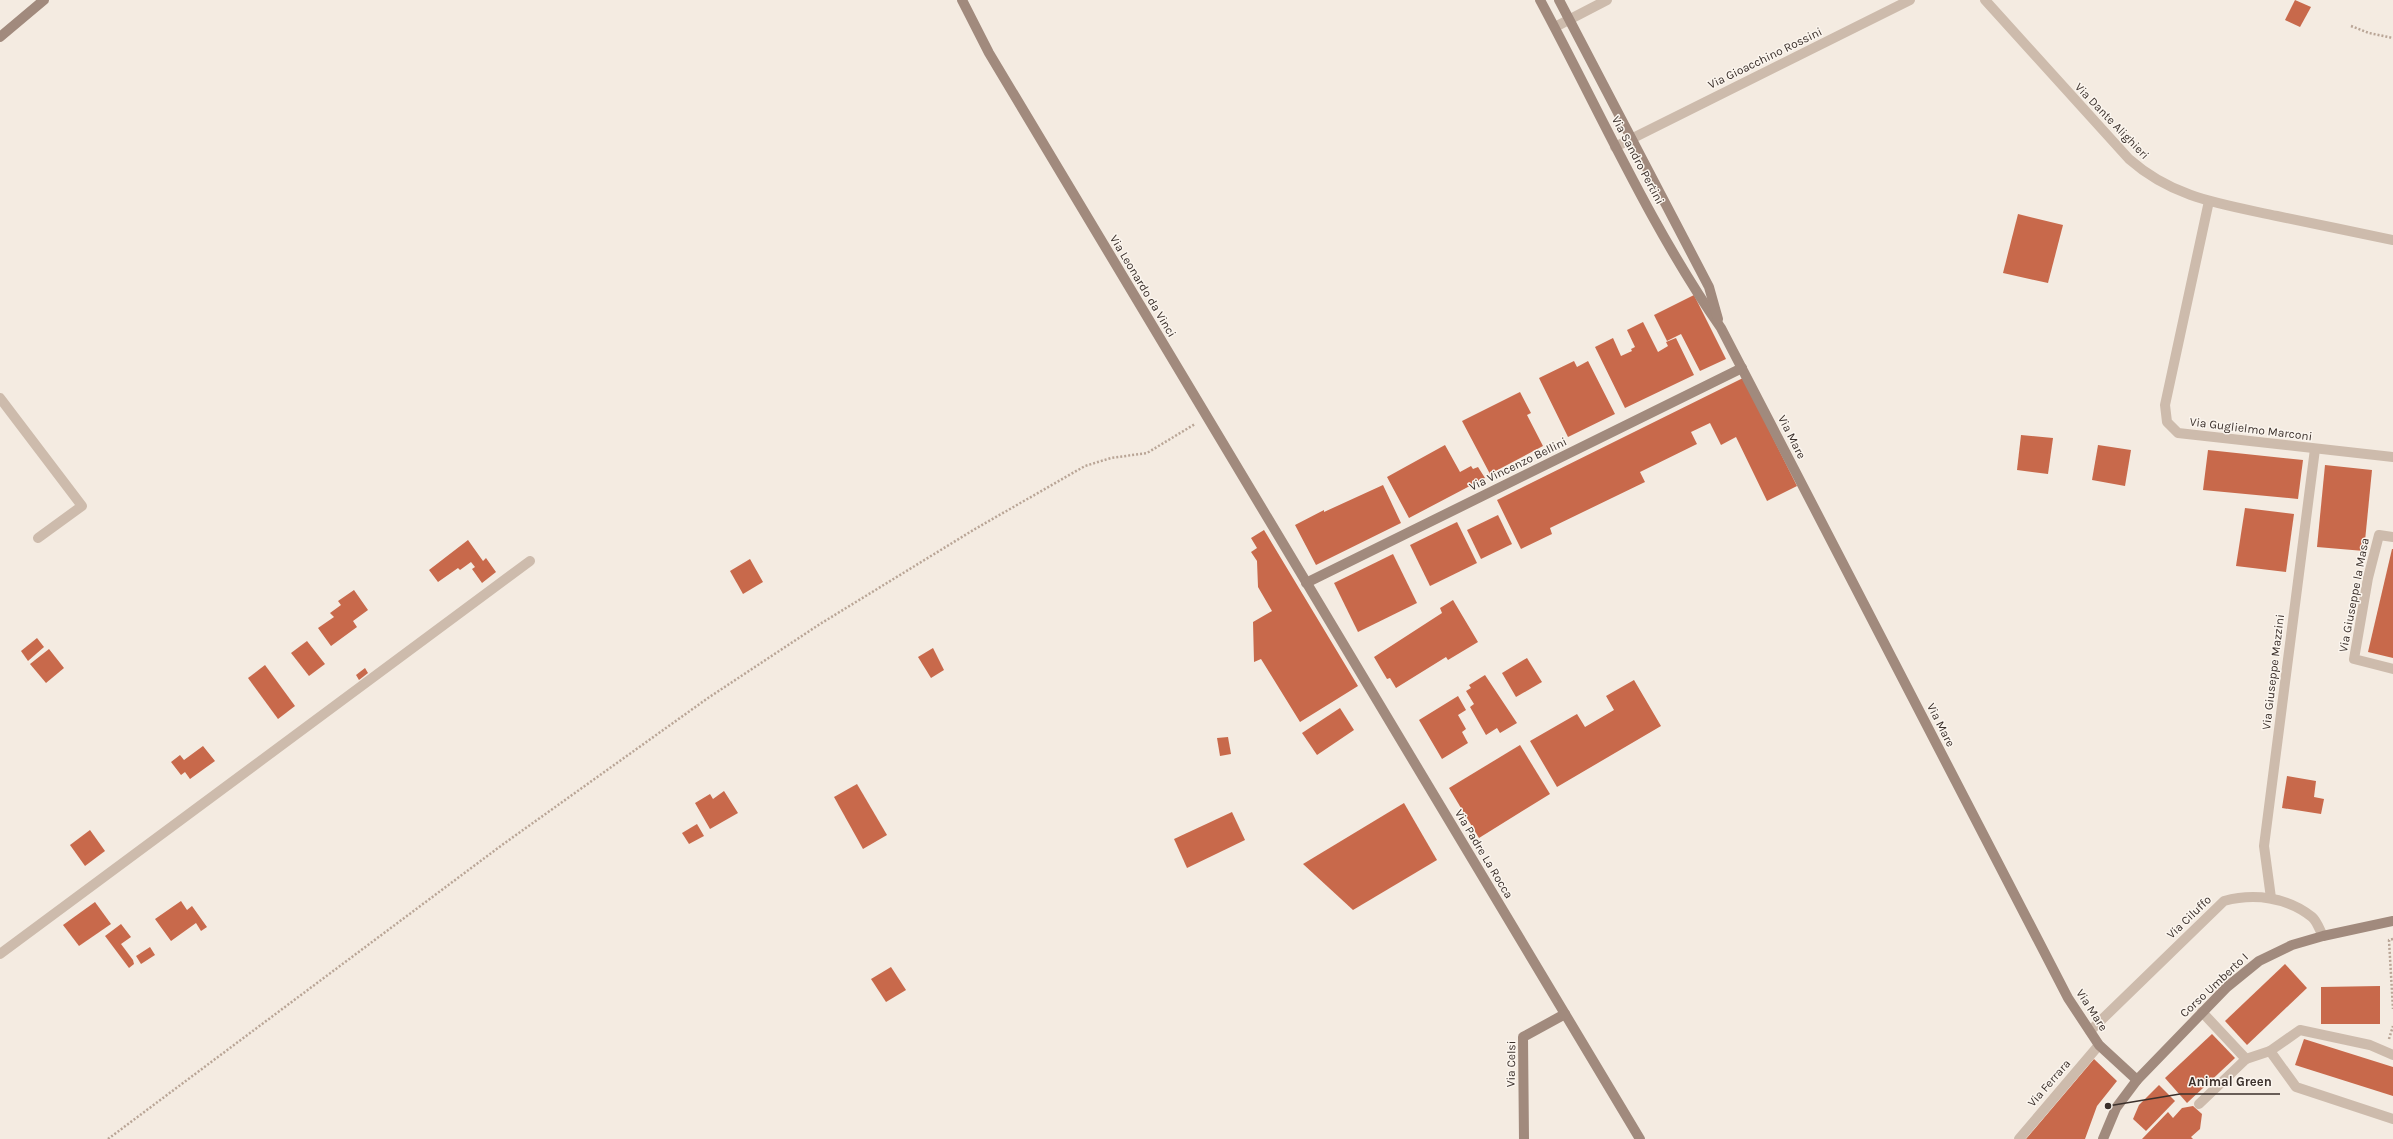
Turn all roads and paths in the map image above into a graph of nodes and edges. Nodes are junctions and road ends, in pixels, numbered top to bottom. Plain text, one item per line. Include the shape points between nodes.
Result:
1 (44, 0) edge
2 (962, 0) edge
3 (1540, 0) edge
4 (1559, 0) edge
5 (1607, 0) edge
6 (1910, 0) edge
7 (1985, 0) edge
8 (1570, 20) junction
9 (2351, 26) dead end
10 (1555, 27) junction
11 (0, 37) edge
12 (2393, 38) edge
13 (1630, 139) junction
14 (1615, 147) junction
15 (2209, 201) junction
16 (2393, 240) edge
17 (1721, 328) junction
18 (1742, 368) junction
19 (0, 398) edge
20 (1207, 417) junction
21 (2315, 449) junction
22 (2393, 457) edge
23 (2393, 537) edge
24 (38, 538) dead end
25 (530, 561) dead end
26 (1306, 583) junction
27 (2393, 669) edge
28 (2271, 898) junction
29 (2393, 921) edge
30 (2323, 936) junction
31 (2393, 939) edge
32 (0, 954) edge
33 (2393, 1010) edge
34 (2202, 1012) junction
35 (1564, 1014) junction
36 (2090, 1031) junction
37 (2099, 1045) junction
38 (2270, 1051) junction
39 (2393, 1054) edge
40 (2246, 1059) junction
41 (2137, 1080) junction
42 (2199, 1104) dead end
43 (2393, 1119) edge
44 (108, 1139) edge
45 (1524, 1139) edge
46 (1640, 1139) edge
47 (2019, 1139) edge
48 (2103, 1139) edge

1 - 11 street
2 - 20 street, Via Leonardo da Vinci via 989,53
3 - 10 street, Via Sandro Pertini
4 - 8 street, Via Sandro Pertini
5 - 8 street
6 - 13 street, Via Gioacchino Rossini
7 - 15 street, Via Dante Alighieri via 2129,159 2153,179 2171,189
8 - 10 street
8 - 13 street, Via Sandro Pertini
9 - 12 path
10 - 14 street, Via Sandro Pertini
13 - 14 street, Via Gioacchino Rossini
13 - 17 street, Via Sandro Pertini via 1708,287
14 - 17 street, Via Sandro Pertini via 1696,293
15 - 16 street, Via Dante Alighieri
15 - 21 street, Via Guglielmo Marconi via 2165,405 2167,422 2178,433
17 - 18 street, Via Sandro Pertini
18 - 26 street, Via Vincenzo Bellini
18 - 36 street, Via Mare via 2068,998
19 - 24 street via 82,506
20 - 26 street, Via Leonardo da Vinci
20 - 44 path via 1147,453 1110,458 1085,466 975,529 820,624 708,698 502,845
21 - 22 street, Via Guglielmo Marconi
21 - 28 street, Via Giuseppe Mazzini via 2264,846
23 - 27 street, Via Giuseppe la Masa via 2379,534 2368,578 2354,659
25 - 32 street
26 - 35 street, Via Padre La Rocca
28 - 30 street, Via Ciluffo via 2313,918
28 - 36 street, Via Ciluffo via 2242,896 2224,901
29 - 30 street, Corso Umberto I
30 - 34 street, Corso Umberto I via 2292,945 2259,961
31 - 33 path via 2389,940
34 - 40 street
34 - 41 street, Corso Umberto I
35 - 45 street, Via Celsi via 1523,1037
35 - 46 street, Via Padre La Rocca
36 - 37 street, Via Mare
37 - 41 street, Via Mare
37 - 47 street, Via Ferrara
38 - 39 street via 2300,1030 2370,1045
38 - 40 street
38 - 43 street via 2296,1087
40 - 42 street
41 - 48 street, Corso Umberto I via 2116,1108

